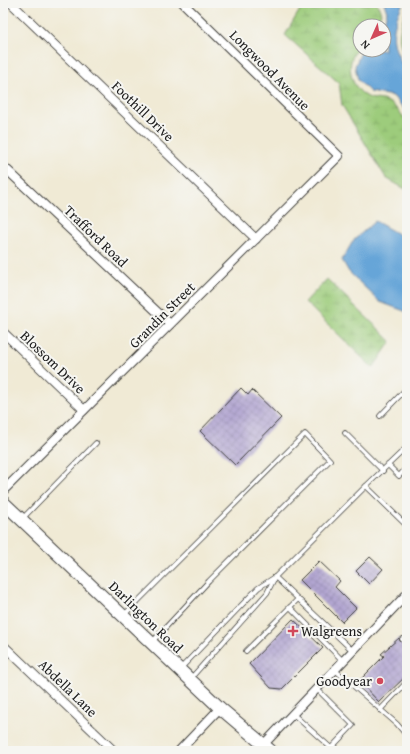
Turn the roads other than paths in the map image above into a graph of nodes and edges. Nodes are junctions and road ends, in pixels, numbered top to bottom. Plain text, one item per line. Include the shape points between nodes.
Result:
1 (12, 3) edge
2 (184, 3) edge
3 (339, 156) joint
4 (3, 166) edge
5 (256, 239) junction
6 (170, 324) junction
7 (3, 332) edge
8 (407, 388) edge
9 (84, 410) junction
10 (380, 416) dead end
11 (345, 433) dead end
12 (96, 443) dead end
13 (407, 447) edge
14 (388, 466) junction
15 (407, 467) edge
16 (383, 471) junction
17 (366, 486) junction
18 (3, 491) edge
19 (3, 502) edge
20 (22, 520) junction
21 (407, 526) edge
22 (275, 577) junction
23 (407, 595) edge
24 (298, 599) junction
25 (290, 607) junction
26 (123, 615) junction
27 (402, 639) dead end
28 (152, 642) junction
29 (407, 644) edge
30 (3, 645) edge
31 (246, 651) dead end
32 (353, 651) junction
33 (344, 661) junction
34 (179, 669) junction
35 (335, 670) junction
36 (190, 679) junction
37 (406, 684) dead end
38 (317, 689) junction
39 (220, 708) junction
40 (380, 710) junction
41 (293, 714) junction
42 (407, 736) edge
43 (269, 749) edge
44 (114, 751) edge
45 (179, 751) edge

1 - 5 street, Foothill Drive
2 - 3 street, Longwood Avenue
3 - 5 street, Grandin Street
4 - 6 street, Trafford Road
5 - 6 street, Grandin Street
6 - 9 street, Grandin Street
7 - 9 street, Blossom Drive
8 - 10 lane
9 - 18 street, Grandin Street
11 - 16 lane
12 - 20 lane
13 - 14 lane
14 - 15 lane via 399,476
14 - 16 lane
16 - 17 lane
17 - 21 lane
17 - 22 lane
19 - 20 street, Darlington Road
20 - 26 street, Darlington Road
22 - 24 lane
22 - 34 lane via 258,588
22 - 36 lane via 266,593
23 - 32 street
24 - 25 lane
24 - 32 lane
25 - 31 lane
25 - 33 lane
26 - 28 street, Darlington Road
26 - 28 lane via 305,434 330,460
27 - 29 lane
28 - 34 street, Darlington Road
30 - 44 street, Abdella Lane
32 - 33 street
33 - 35 street
34 - 36 street, Darlington Road
35 - 38 street
35 - 40 lane
36 - 39 street, Darlington Road
37 - 40 lane
38 - 41 street
38 - 41 lane via 353,725 331,748
39 - 43 street, Darlington Road
39 - 45 street
40 - 42 lane
41 - 43 street

